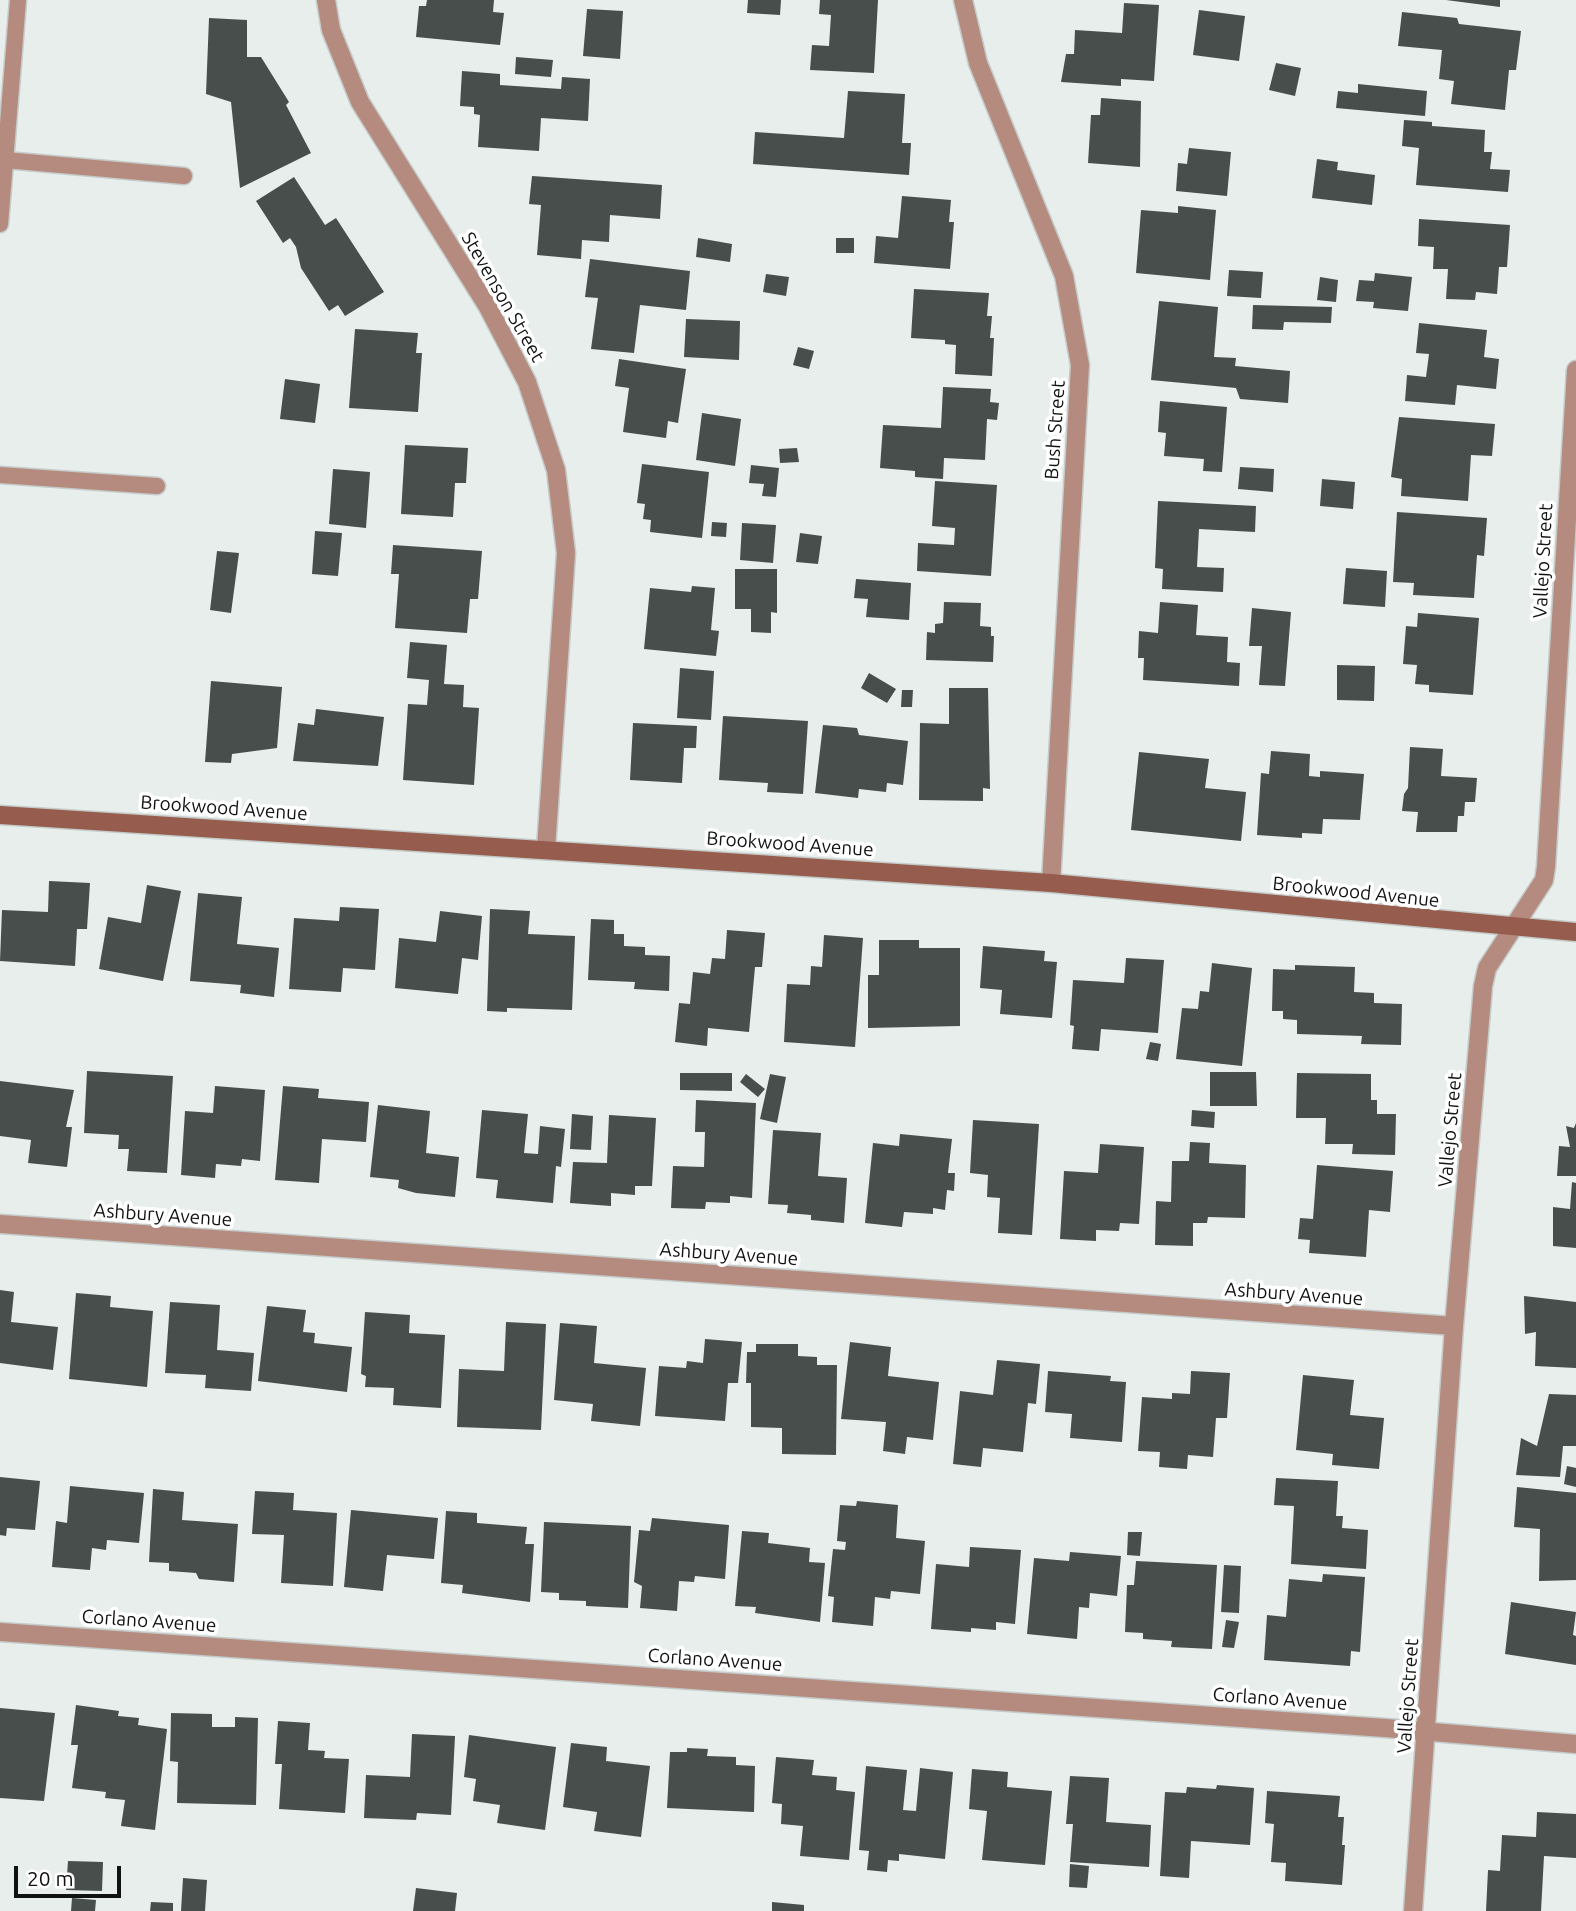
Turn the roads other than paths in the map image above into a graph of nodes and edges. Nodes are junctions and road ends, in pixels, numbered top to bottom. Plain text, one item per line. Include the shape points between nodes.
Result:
1 (18, 0) edge
2 (326, 0) edge
3 (963, 0) edge
4 (5, 160) junction
5 (184, 176) dead end
6 (0, 224) edge
7 (1576, 370) edge
8 (0, 475) edge
9 (157, 486) dead end
10 (0, 815) edge
11 (546, 849) junction
12 (1051, 883) junction
13 (1513, 928) junction
14 (1576, 932) edge
15 (0, 1224) edge
16 (1454, 1326) junction
17 (0, 1632) edge
18 (1427, 1731) junction
19 (1576, 1744) edge
20 (1413, 1911) edge

1 - 4 lane
2 - 11 street, Stevenson Street via 331,30 360,102 488,307 527,382 556,470 566,553
3 - 12 street, Bush Street via 978,63 1064,276 1080,365
4 - 5 lane
4 - 6 lane
7 - 13 street, Vallejo Street via 1546,867 1544,880
8 - 9 lane
10 - 11 street, Brookwood Avenue
11 - 12 street, Brookwood Avenue
12 - 13 street, Brookwood Avenue
13 - 14 street, Brookwood Avenue
13 - 16 street, Vallejo Street via 1487,968 1483,986
15 - 16 street, Ashbury Avenue
16 - 18 street, Vallejo Street
17 - 18 street, Corlano Avenue
18 - 19 street, Corlano Avenue
18 - 20 street, Vallejo Street

